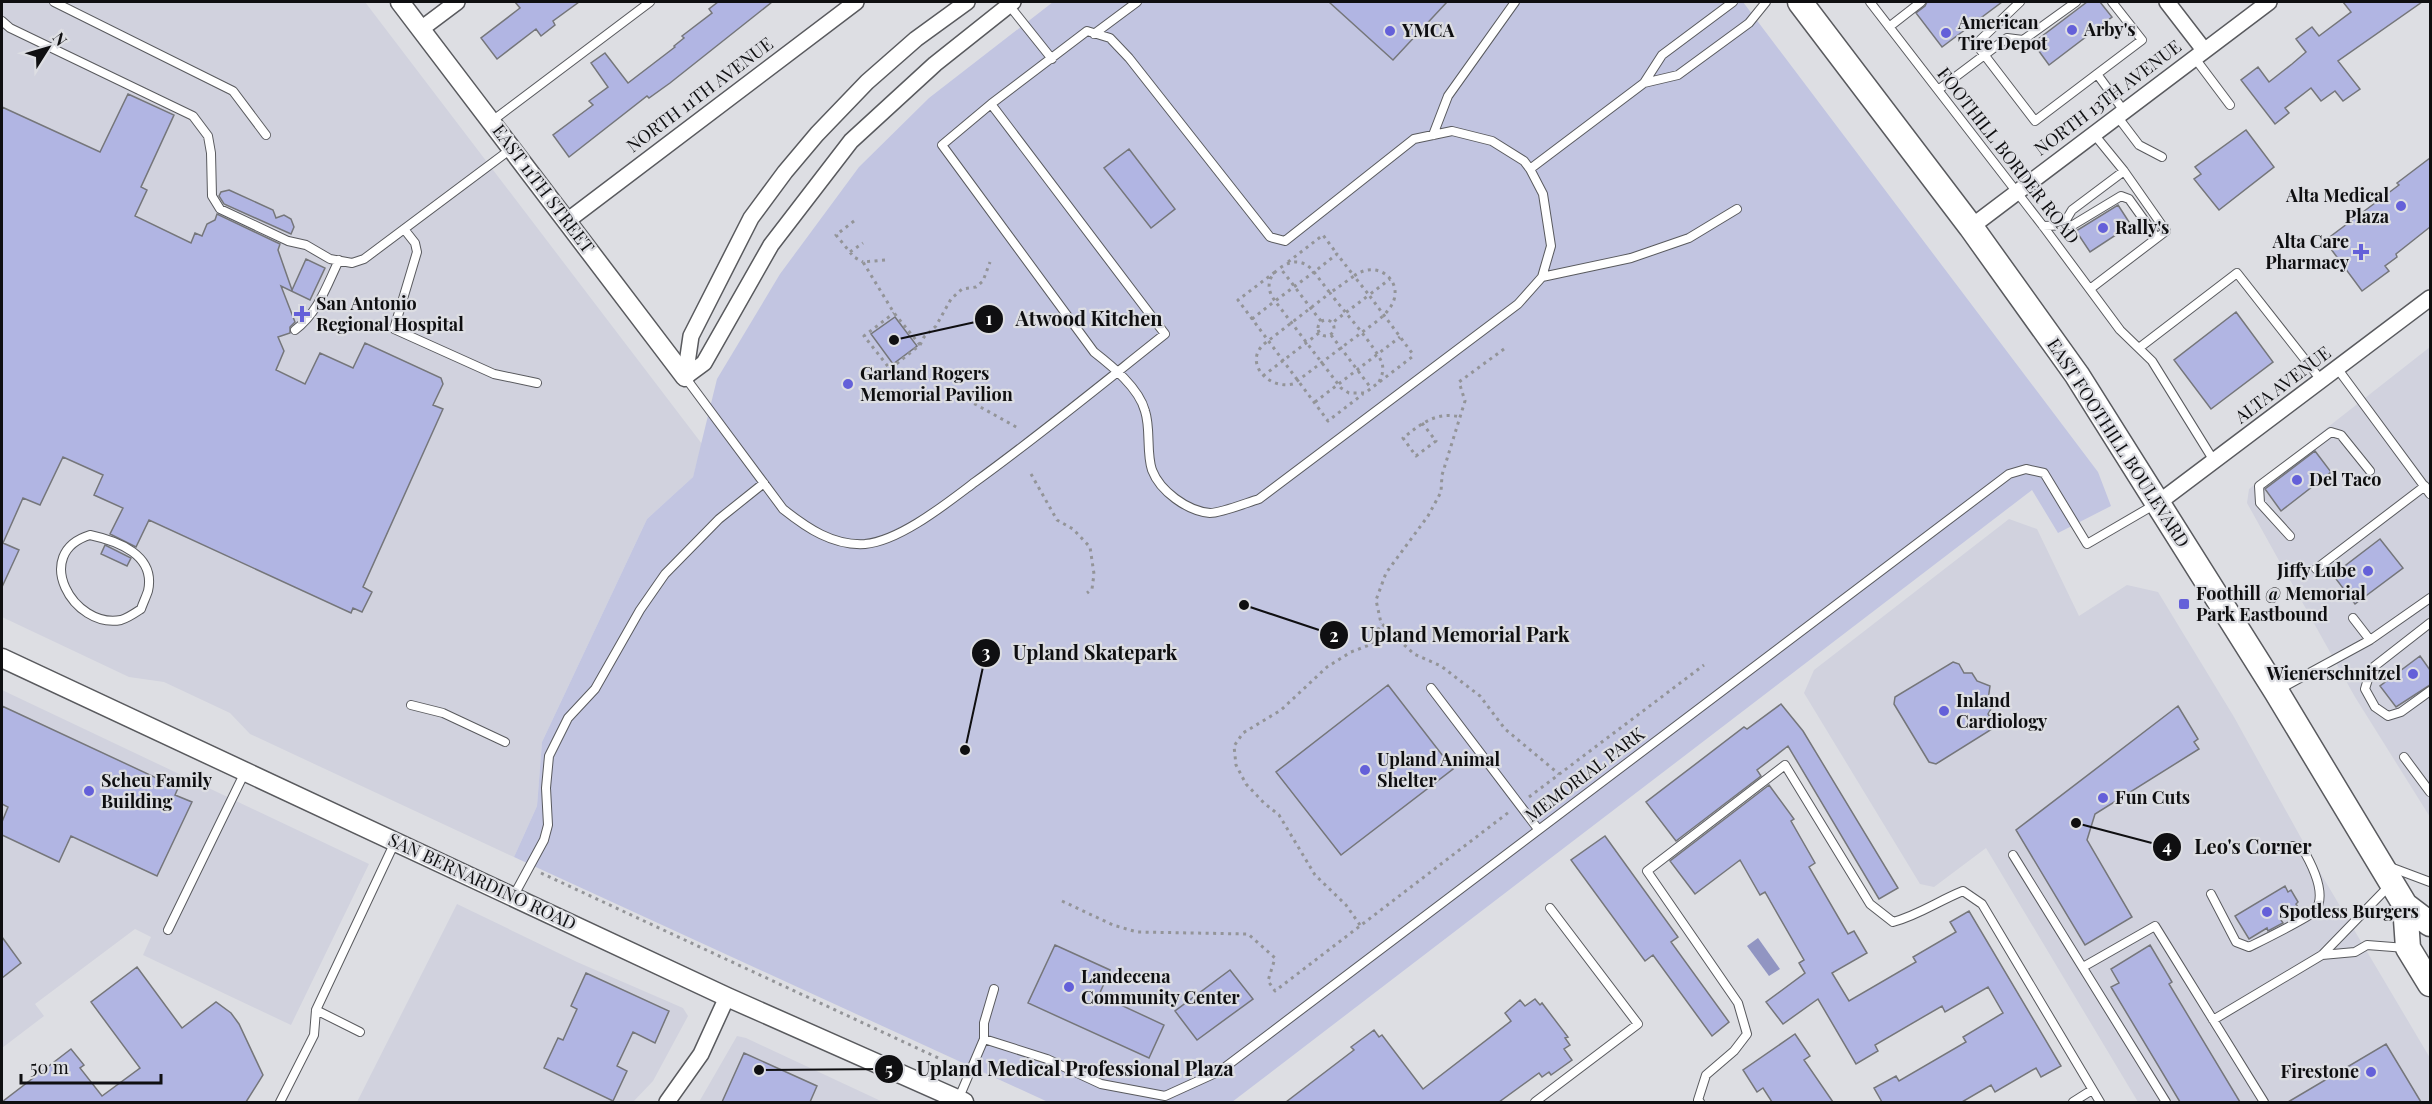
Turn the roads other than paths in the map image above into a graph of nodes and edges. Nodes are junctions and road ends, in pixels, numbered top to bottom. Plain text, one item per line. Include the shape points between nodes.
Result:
1 (54, 2) edge
2 (400, 2) edge
3 (457, 2) edge
4 (650, 2) edge
5 (856, 2) edge
6 (966, 2) edge
7 (1137, 2) edge
8 (1515, 2) edge
9 (1733, 2) edge
10 (1766, 2) edge
11 (1800, 2) edge
12 (1870, 2) edge
13 (1921, 2) edge
14 (2020, 2) edge
15 (2076, 2) edge
16 (2112, 2) edge
17 (2167, 2) edge
18 (2269, 2) edge
19 (1009, 3) edge
20 (2, 21) edge
21 (1889, 27) junction
22 (421, 29) junction
23 (1094, 34) junction
24 (2199, 53) junction
25 (1984, 55) junction
26 (1052, 59) junction
27 (2097, 74) junction
28 (1644, 83) junction
29 (1938, 90) junction
30 (991, 104) junction
31 (2230, 105) dead end
32 (2121, 113) junction
33 (492, 121) junction
34 (2093, 133) junction
35 (266, 135) dead end
36 (1433, 135) junction
37 (512, 148) junction
38 (2162, 157) dead end
39 (1530, 170) junction
40 (2124, 171) junction
41 (2017, 191) junction
42 (1737, 209) dead end
43 (567, 221) junction
44 (2043, 225) junction
45 (2063, 225) junction
46 (1971, 227) junction
47 (404, 229) junction
48 (2157, 238) junction
49 (339, 260) junction
50 (1542, 277) junction
51 (2090, 289) junction
52 (2430, 298) edge
53 (295, 330) dead end
54 (2139, 348) junction
55 (2337, 368) junction
56 (1118, 372) junction
57 (685, 377) junction
58 (2321, 381) junction
59 (537, 382) dead end
60 (2214, 461) junction
61 (2370, 471) dead end
62 (764, 483) junction
63 (2425, 486) junction
64 (2430, 494) edge
65 (2158, 503) junction
66 (2290, 536) dead end
67 (2316, 569) dead end
68 (2430, 598) edge
69 (141, 609) joint
70 (2354, 618) dead end
71 (2430, 623) edge
72 (2370, 640) junction
73 (2, 658) edge
74 (1431, 688) dead end
75 (2276, 691) junction
76 (2430, 691) edge
77 (411, 705) dead end
78 (505, 742) dead end
79 (2404, 757) dead end
80 (245, 772) junction
81 (2430, 792) edge
82 (1538, 829) junction
83 (395, 842) junction
84 (2278, 846) dead end
85 (2013, 855) dead end
86 (2386, 873) junction
87 (2430, 882) edge
88 (2211, 894) dead end
89 (513, 897) junction
90 (1550, 908) dead end
91 (2419, 912) edge
92 (168, 930) dead end
93 (2408, 948) junction
94 (2322, 955) junction
95 (2083, 967) junction
96 (2430, 984) edge
97 (994, 988) dead end
98 (727, 997) junction
99 (316, 1010) junction
100 (2213, 1020) junction
101 (360, 1032) dead end
102 (984, 1040) junction
103 (2092, 1090) junction
104 (961, 1101) edge
105 (280, 1102) edge
106 (667, 1102) edge
107 (1535, 1102) edge
108 (1700, 1102) edge
109 (2073, 1102) edge
110 (2100, 1102) edge
111 (2166, 1102) edge
112 (2264, 1102) edge

1 - 35 lane via 233,91
2 - 22 street, EAST 11TH STREET
3 - 22 street
4 - 33 lane
5 - 43 street, NORTH 11TH AVENUE
6 - 57 street via 867,82 785,172 751,218 691,336
7 - 23 lane
8 - 36 lane via 1448,96
9 - 28 lane via 1662,55
10 - 28 lane via 1749,23 1678,75
11 - 46 main road, EAST FOOTHILL BOULEVARD
12 - 21 lane, FOOTHILL BORDER ROAD
13 - 21 lane
14 - 25 lane via 1976,44
15 - 25 lane via 2023,40 2007,38
16 - 27 lane via 2142,40
17 - 24 street
18 - 24 street, NORTH 13TH AVENUE
19 - 26 lane
19 - 57 street via 851,141 771,246 704,363
20 - 49 lane via 194,116 208,136 212,196 220,209
21 - 29 lane, FOOTHILL BORDER ROAD
22 - 33 street, EAST 11TH STREET
23 - 26 lane via 1087,31
23 - 36 lane via 1110,38 1129,58 1270,237 1286,241 1414,139
24 - 31 lane
24 - 32 street, NORTH 13TH AVENUE
25 - 27 lane via 2035,121
25 - 29 lane
26 - 30 lane
27 - 32 lane
28 - 39 lane
29 - 41 lane, FOOTHILL BORDER ROAD
30 - 56 lane via 1166,334
30 - 56 lane via 942,145 1094,352
32 - 34 street, NORTH 13TH AVENUE
32 - 38 lane via 2139,145
33 - 37 street, EAST 11TH STREET
34 - 40 lane
34 - 41 street, NORTH 13TH AVENUE
36 - 39 lane via 1452,131 1492,141 1524,161
37 - 43 street, EAST 11TH STREET
37 - 47 lane
39 - 50 lane via 1543,194 1551,246
40 - 45 lane via 2072,210
40 - 48 lane via 2166,231
41 - 44 lane, FOOTHILL BORDER ROAD
41 - 46 street, NORTH 13TH AVENUE
42 - 50 lane via 1689,238 1631,258
43 - 57 street, EAST 11TH STREET
44 - 45 lane
44 - 51 lane, FOOTHILL BORDER ROAD
45 - 48 lane via 2073,225 2121,196 2129,199
46 - 65 main road, EAST FOOTHILL BOULEVARD via 2077,375
47 - 49 lane via 364,259 352,263
47 - 59 lane via 417,252 394,329 494,374
48 - 51 lane
49 - 53 lane via 312,315
50 - 56 lane via 1518,304 1258,499 1210,513 1185,505 1164,489 1152,470 1145,410
51 - 54 lane, FOOTHILL BORDER ROAD via 2120,330
52 - 55 street, ALTA AVENUE
54 - 58 lane via 2237,273
54 - 60 lane, FOOTHILL BORDER ROAD via 2152,361
55 - 58 street, ALTA AVENUE
55 - 63 lane
56 - 62 lane via 945,505 894,535 867,544 844,544 823,536 783,509
57 - 62 lane
58 - 60 street, ALTA AVENUE
60 - 65 street, ALTA AVENUE
61 - 66 lane via 2342,435 2331,432 2259,486 2260,503
62 - 89 lane via 719,519 664,574 600,681 568,718 546,771 548,825 544,840
63 - 64 lane
63 - 67 lane
65 - 75 main road, EAST FOOTHILL BOULEVARD
65 - 82 lane, MEMORIAL PARK via 2086,544 2044,473 2026,469 2009,474
68 - 72 lane
69 - 69 lane via 148,590 148,571 134,552 90,535 81,538 64,555 60,568 64,585 74,602 93,616 123,620
70 - 72 lane
71 - 76 lane via 2371,669 2365,689 2375,707 2388,716 2401,712
72 - 75 lane
73 - 80 street, SAN BERNARDINO ROAD
74 - 82 lane
75 - 86 main road, EAST FOOTHILL BOULEVARD
77 - 78 lane via 443,713
79 - 81 lane
80 - 83 street, SAN BERNARDINO ROAD
80 - 92 lane
82 - 102 lane, MEMORIAL PARK via 1220,1071 1165,1096 1101,1084 1047,1059
83 - 89 street, SAN BERNARDINO ROAD
83 - 99 lane
84 - 88 lane via 2301,846 2314,869 2320,899 2314,911 2250,947 2236,942
85 - 95 lane
86 - 87 lane
86 - 91 main road, EAST FOOTHILL BOULEVARD
86 - 94 lane
89 - 98 street, SAN BERNARDINO ROAD
90 - 107 lane via 1638,1024
91 - 93 main road, EAST FOOTHILL BOULEVARD
93 - 94 lane via 2367,945 2355,952
93 - 96 main road, EAST FOOTHILL BOULEVARD
94 - 100 lane
95 - 100 lane via 2155,926
95 - 111 lane
97 - 102 lane via 984,1023
98 - 104 street, SAN BERNARDINO ROAD
98 - 106 street via 701,1054
99 - 101 lane
99 - 105 lane via 314,1035
100 - 112 lane
102 - 104 lane
103 - 108 lane via 1982,904 1963,891 1914,916 1893,922 1870,904 1785,765 1647,872 1738,1003 1747,1035 1706,1075
103 - 109 lane
103 - 110 lane

